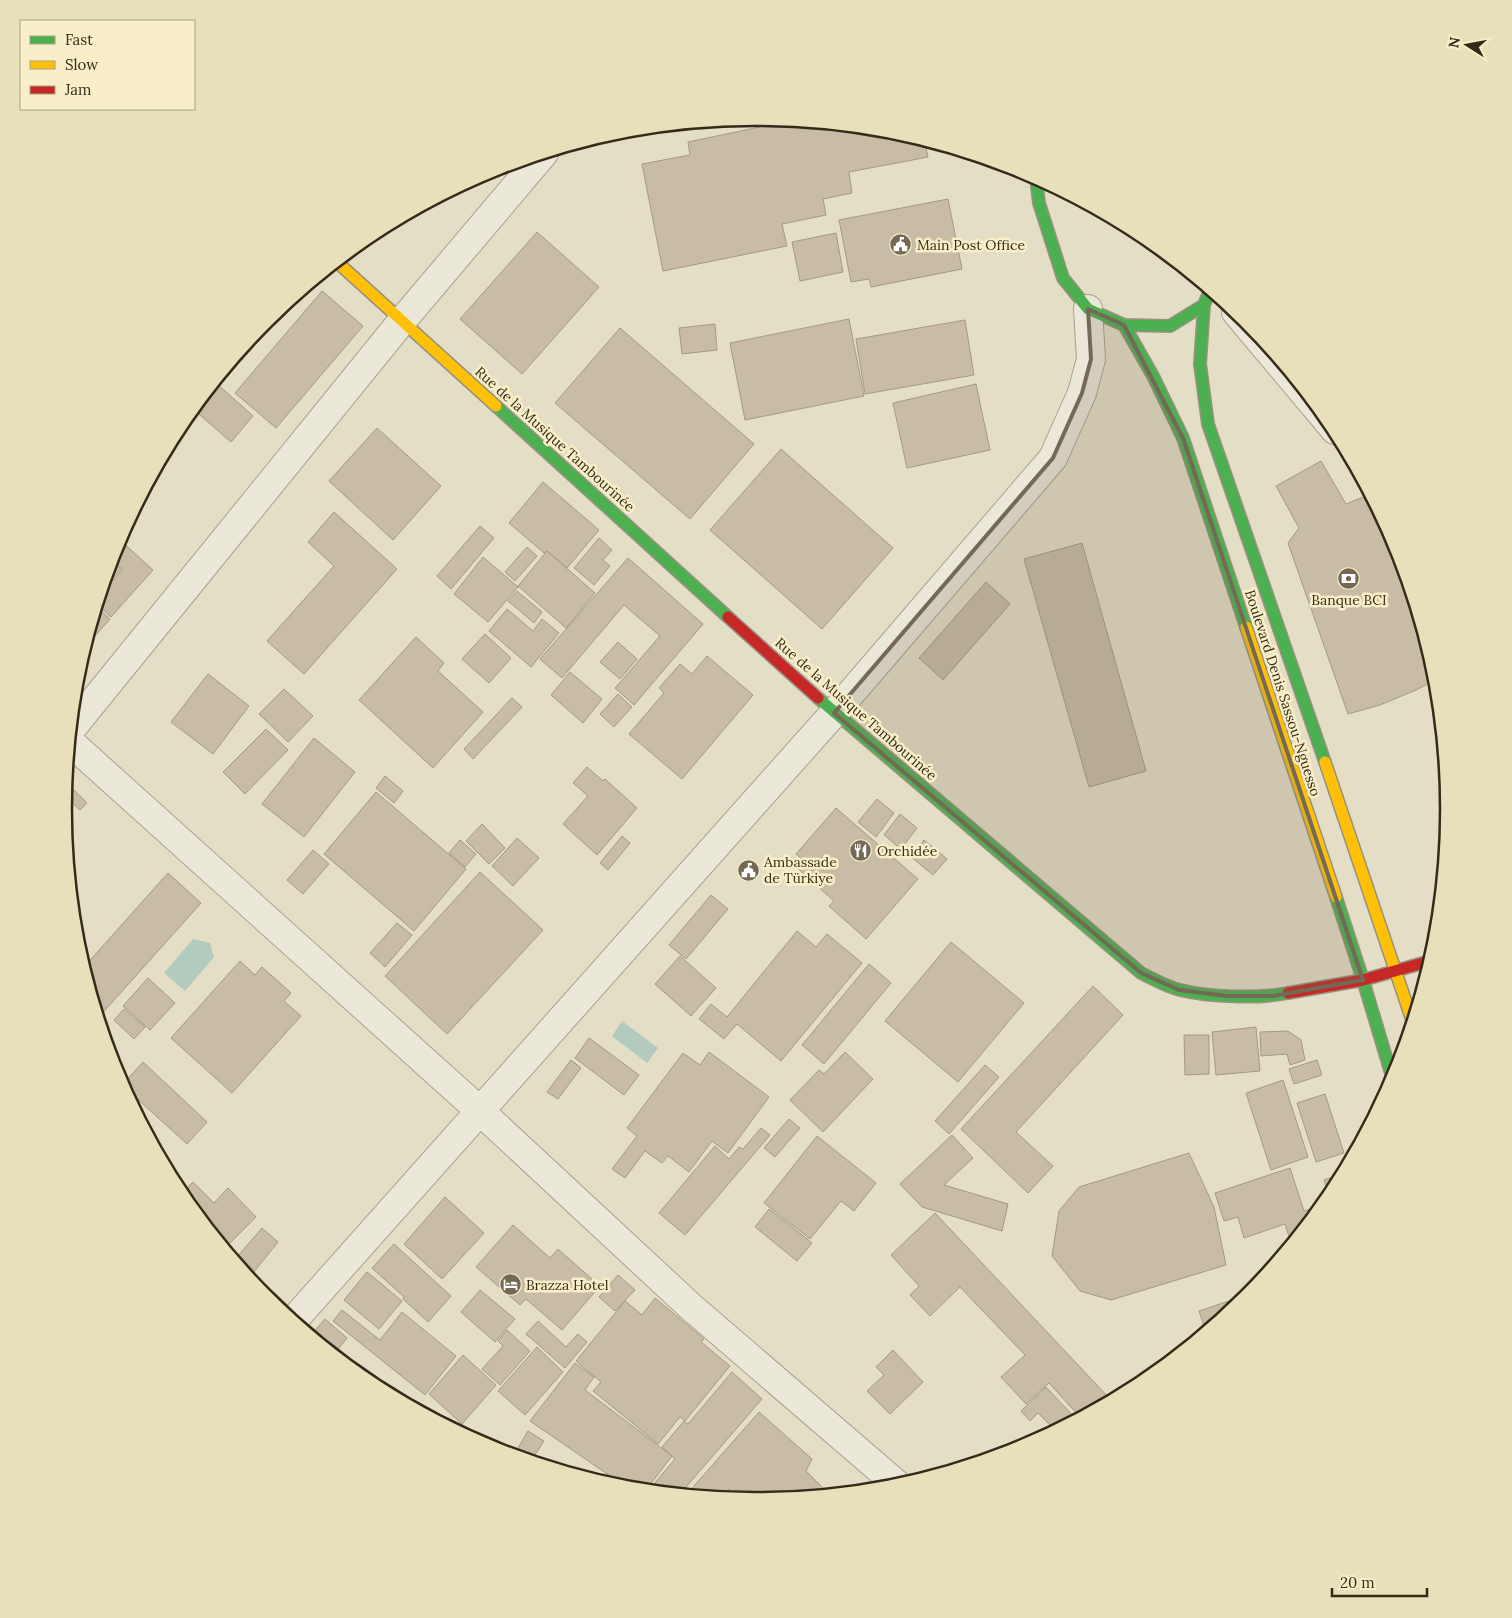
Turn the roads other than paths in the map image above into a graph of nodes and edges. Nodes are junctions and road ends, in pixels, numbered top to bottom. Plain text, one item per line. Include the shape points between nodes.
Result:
1 (538, 162) edge
2 (1037, 187) edge
3 (341, 266) edge
4 (1208, 296) edge
5 (1204, 305) junction
6 (1088, 309) junction
7 (402, 321) junction
8 (1124, 325) junction
9 (834, 713) junction
10 (78, 721) edge
11 (76, 747) edge
12 (1421, 963) edge
13 (1396, 970) junction
14 (1363, 980) junction
15 (1409, 1010) edge
16 (1388, 1067) edge
17 (480, 1111) junction
18 (297, 1315) edge
19 (890, 1479) edge

1 - 7 street
2 - 6 main road via 1039,203 1063,278
3 - 7 main road, Rue de la Musique Tambourinée
4 - 5 main road, Boulevard Denis Sassou-Nguesso
5 - 8 main road via 1170,326
5 - 13 main road, Boulevard Denis Sassou-Nguesso via 1200,364 1208,424
6 - 8 main road
6 - 9 street via 1091,359 1082,394 1053,458
7 - 9 main road, Rue de la Musique Tambourinée
7 - 10 street
8 - 14 main road, Boulevard Denis Sassou-Nguesso via 1183,438
9 - 14 main road, Rue de la Musique Tambourinée via 1141,973 1179,990 1227,996 1273,996
9 - 17 street
11 - 17 street
12 - 13 main road, Rue de la Musique Tambourinée
13 - 14 main road, Rue de la Musique Tambourinée
13 - 15 main road, Boulevard Denis Sassou-Nguesso
14 - 16 main road, Boulevard Denis Sassou-Nguesso
17 - 18 street
17 - 19 street via 691,1307

